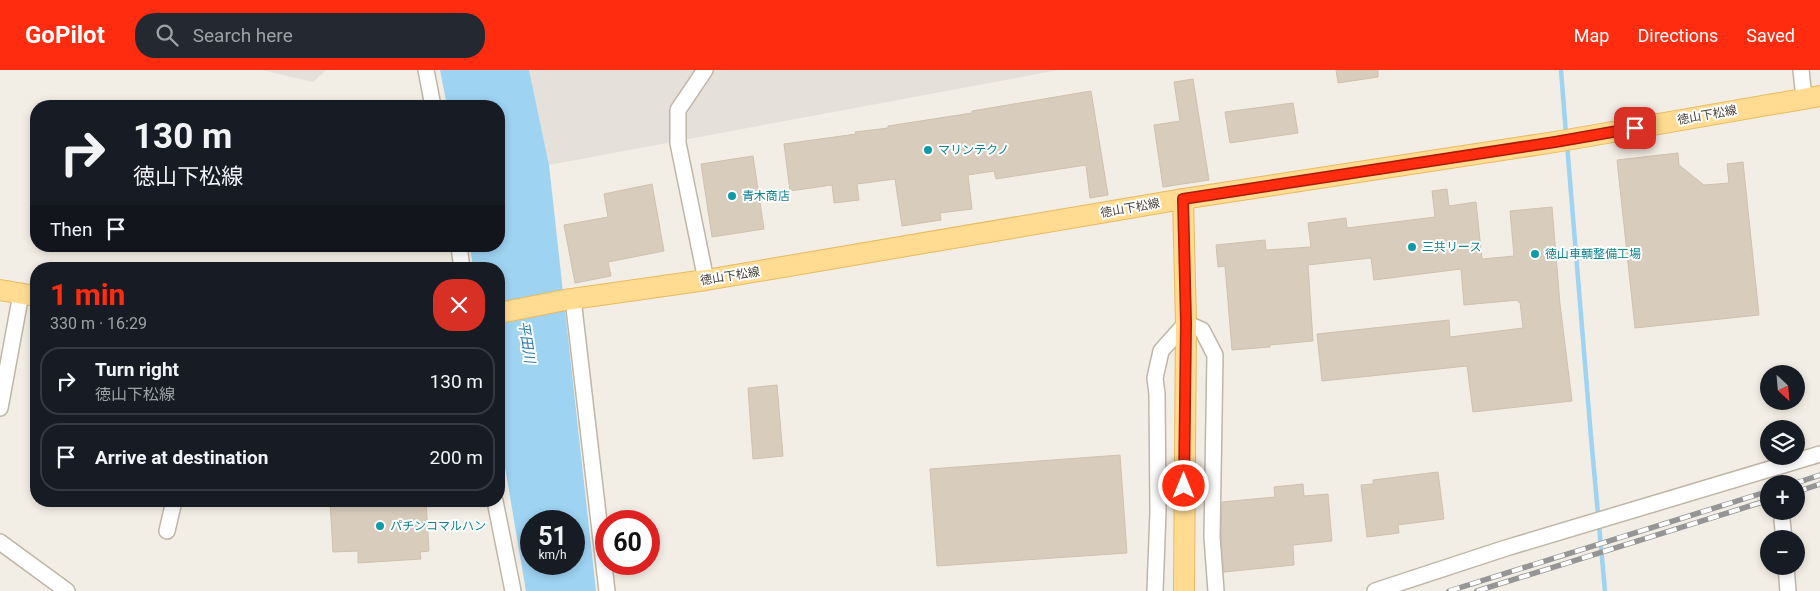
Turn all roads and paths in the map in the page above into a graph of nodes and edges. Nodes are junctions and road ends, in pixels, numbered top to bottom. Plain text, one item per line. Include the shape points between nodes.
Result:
1 (426, 70) edge
2 (705, 70) edge
3 (1801, 70) edge
4 (1812, 97) edge
5 (432, 100) edge
6 (1183, 199) junction
7 (706, 280) junction
8 (0, 290) edge
9 (28, 295) edge
10 (569, 299) junction
11 (505, 312) edge
12 (1186, 323) junction
13 (0, 408) edge
14 (1820, 454) edge
15 (173, 507) edge
16 (496, 507) edge
17 (1782, 520) dead end
18 (1783, 530) edge
19 (167, 531) dead end
20 (0, 542) edge
21 (1787, 575) edge
22 (66, 591) edge
23 (513, 591) edge
24 (606, 591) edge
25 (1155, 591) edge
26 (1184, 591) edge
27 (1216, 591) edge
28 (1375, 591) edge
29 (1788, 591) edge

1 - 5 street
2 - 7 street via 678,110 678,143
3 - 4 street
4 - 6 main road, 徳山下松線 via 1555,142
6 - 7 main road, 徳山下松線
6 - 12 main road
7 - 10 main road, 徳山下松線
8 - 9 main road
9 - 13 street
10 - 11 main road, 徳山下松線
10 - 24 street
12 - 25 street via 1161,351 1155,378 1158,511
12 - 26 main road
12 - 27 street via 1202,330 1215,355 1212,537
14 - 28 street via 1506,548
15 - 19 street
16 - 23 street
17 - 18 street
20 - 22 street
21 - 29 street

